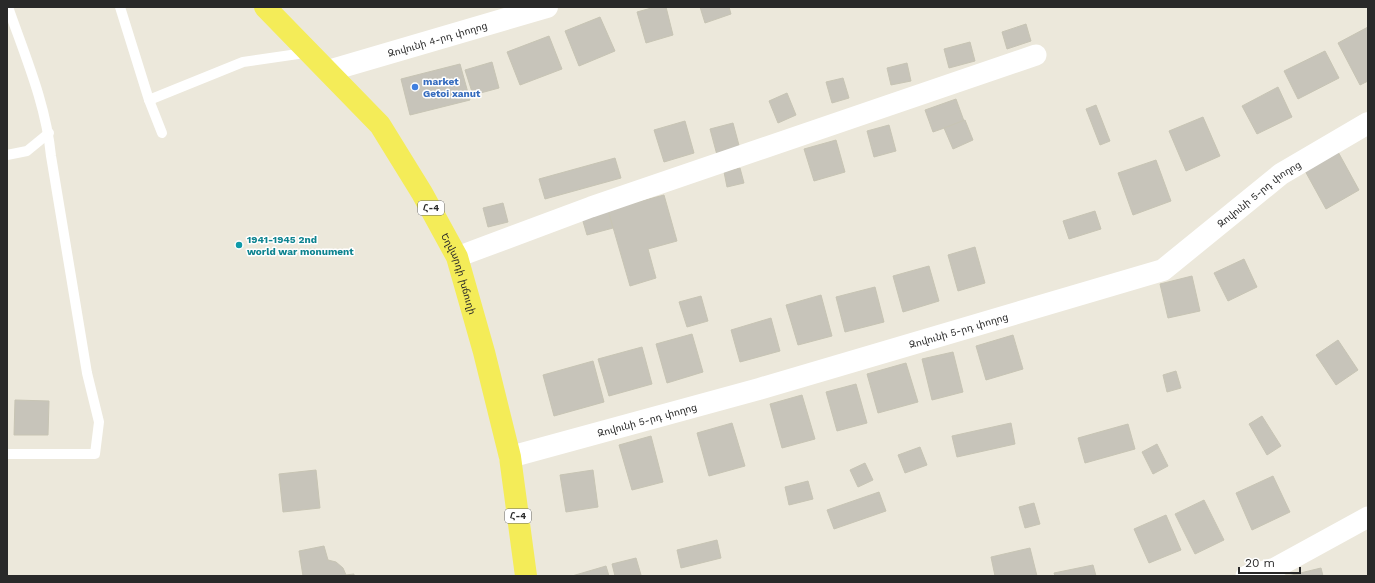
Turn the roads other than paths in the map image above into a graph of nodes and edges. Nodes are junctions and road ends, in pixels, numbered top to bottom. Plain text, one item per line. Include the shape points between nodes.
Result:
1 (8, 7) edge
2 (120, 7) edge
3 (265, 7) edge
4 (547, 7) edge
5 (307, 50) junction
6 (1036, 55) dead end
7 (328, 71) junction
8 (149, 100) junction
9 (1368, 123) edge
10 (49, 133) junction
11 (162, 133) dead end
12 (7, 155) edge
13 (457, 257) junction
14 (7, 454) edge
15 (510, 457) junction
16 (1368, 517) edge
17 (526, 576) edge
18 (1246, 576) edge

1 - 10 lane via 42,102
2 - 8 lane
3 - 5 main road, Եղվարդի խճուղի / Հ-4
4 - 7 street, Զովունի 4-րդ փողոց
5 - 7 main road, Եղվարդի խճուղի / Հ-4
5 - 8 lane via 298,54 243,62
6 - 13 street via 591,208
7 - 13 main road, Եղվարդի խճուղի / Հ-4 via 380,125 422,193
8 - 11 lane
9 - 15 street, Զովունի 5-րդ փողոց via 1281,174 1163,270 759,389
10 - 12 lane via 27,151
10 - 14 lane via 87,373 98,422 95,454
13 - 15 main road, Եղվարդի խճուղի / Հ-4
15 - 17 main road, Եղվարդի խճուղի / Հ-4
16 - 18 street via 1275,568

